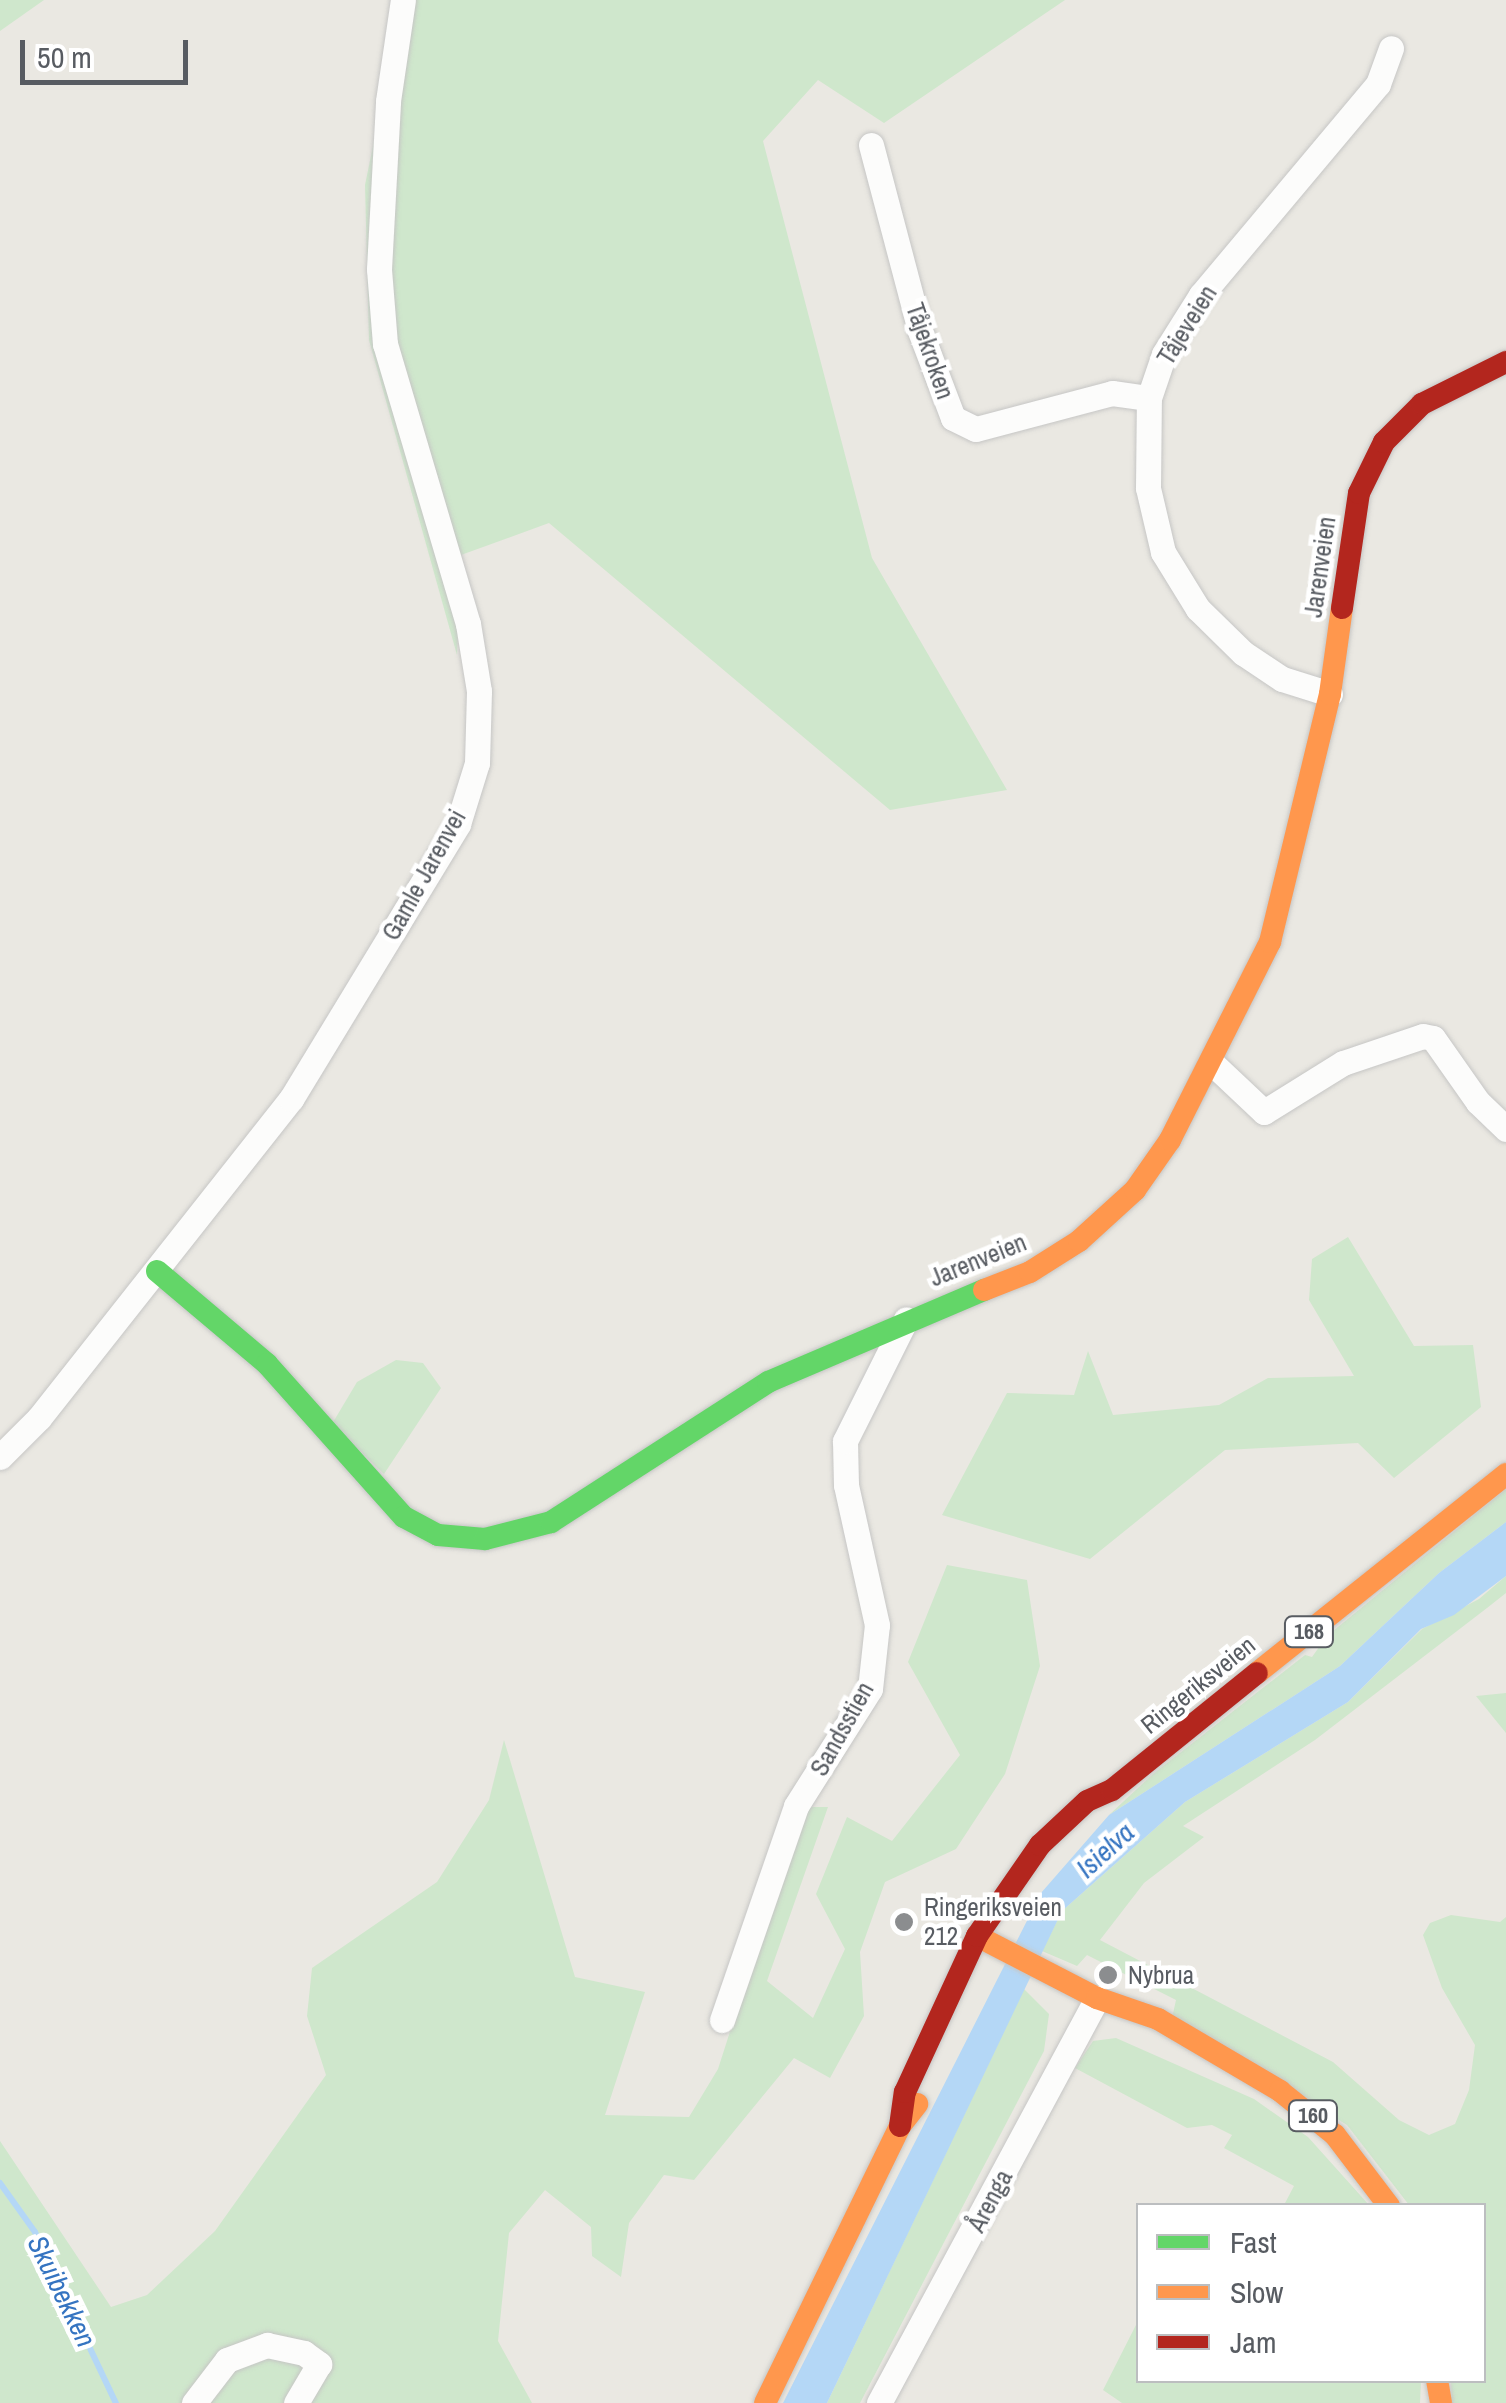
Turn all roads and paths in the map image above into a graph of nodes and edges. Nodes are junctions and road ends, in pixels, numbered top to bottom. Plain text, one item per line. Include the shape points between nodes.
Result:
1 (403, 0) edge
2 (1391, 48) dead end
3 (871, 145) dead end
4 (1506, 362) edge
5 (1149, 398) junction
6 (1330, 694) junction
7 (1214, 1064) junction
8 (1506, 1129) edge
9 (156, 1271) junction
10 (906, 1318) junction
11 (0, 1457) edge
12 (1506, 1474) edge
13 (994, 1946) junction
14 (1098, 1998) junction
15 (722, 2020) dead end
16 (1387, 2203) edge
17 (194, 2403) edge
18 (296, 2403) edge
19 (765, 2403) edge
20 (878, 2403) edge

1 - 9 street, Gamle Jarenvei via 388,101 379,269 385,344 468,624 479,690 477,763 458,824 300,1084
2 - 5 street, Tåjeveien via 1378,84 1201,295 1164,354
3 - 5 street, Tåjekroken via 920,332 953,418 976,429 1112,393
4 - 6 street, Jarenveien via 1448,386 1384,442 1359,493
5 - 6 street, Tåjeveien via 1148,488 1164,552 1180,580 1243,653 1282,679
6 - 7 street, Jarenveien via 1270,942
7 - 8 street via 1264,1112 1342,1063 1423,1036 1442,1048 1478,1102
7 - 10 street, Jarenveien via 1135,1190 1079,1241 1030,1272
9 - 10 street, Jarenveien via 280,1378 387,1502 422,1529 452,1538 519,1535 551,1522 768,1382
9 - 11 street, Gamle Jarenvei
10 - 15 street, Sandsstien via 845,1441 846,1485 878,1625 870,1689 796,1806
12 - 13 street, Ringeriksveien / 168 via 1112,1790 1088,1800 1040,1845
13 - 14 street, 160
13 - 19 street, Ringeriksveien / 168 via 905,2092 900,2126
14 - 16 street, 160 via 1158,2019 1311,2114 1361,2164
14 - 20 street, Årenga
17 - 18 street via 227,2360 267,2345 320,2364

